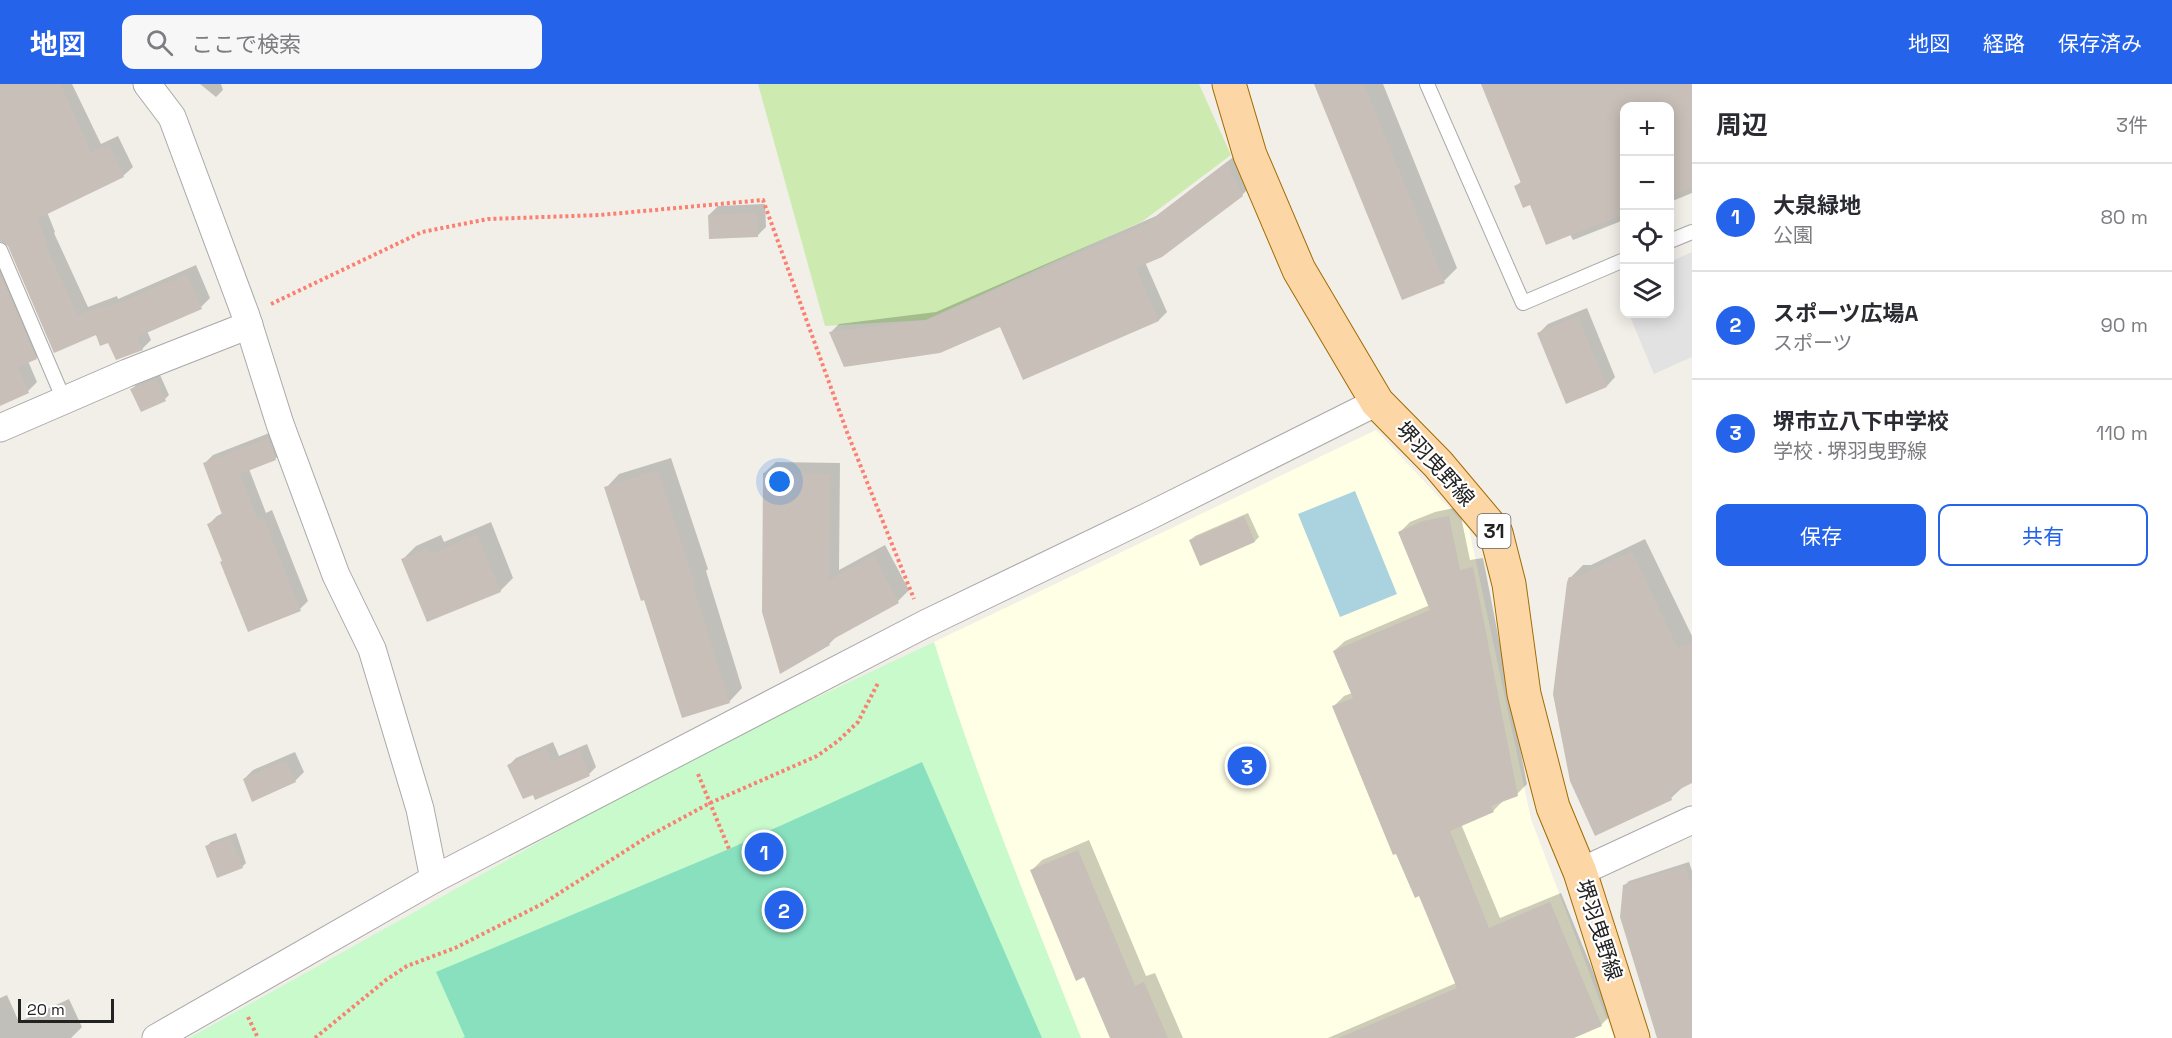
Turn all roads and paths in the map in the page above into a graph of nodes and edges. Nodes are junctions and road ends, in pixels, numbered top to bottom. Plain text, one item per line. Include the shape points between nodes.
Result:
1 (147, 84) edge
2 (1229, 84) edge
3 (1427, 84) edge
4 (1692, 232) edge
5 (1674, 240) edge
6 (0, 250) edge
7 (1620, 262) edge
8 (247, 320) junction
9 (64, 400) junction
10 (1377, 402) junction
11 (0, 428) edge
12 (925, 624) junction
13 (894, 640) junction
14 (687, 748) junction
15 (710, 802) junction
16 (1692, 820) edge
17 (729, 849) dead end
18 (1580, 872) junction
19 (434, 879) junction
20 (156, 1038) edge
21 (315, 1038) edge
22 (1633, 1038) edge

1 - 8 street via 172,117
2 - 10 main road, 堺羽曳野線 / 31 via 1250,155 1299,270
3 - 7 lane via 1523,303
4 - 5 lane
6 - 9 lane
8 - 9 street
8 - 12 path via 422,232 488,219 600,215 763,200 847,432
8 - 19 street via 280,424 336,575 372,649 420,809
9 - 11 street
10 - 12 street
10 - 18 main road, 堺羽曳野線 / 31 via 1438,464 1496,533 1509,584 1524,694 1553,807
12 - 13 street
13 - 14 street
13 - 15 path via 858,722 838,741 817,756
14 - 15 path
14 - 19 street
15 - 17 path
15 - 21 path via 544,903 455,948 407,966
16 - 18 street
18 - 22 main road, 堺羽曳野線 / 31
19 - 20 street

